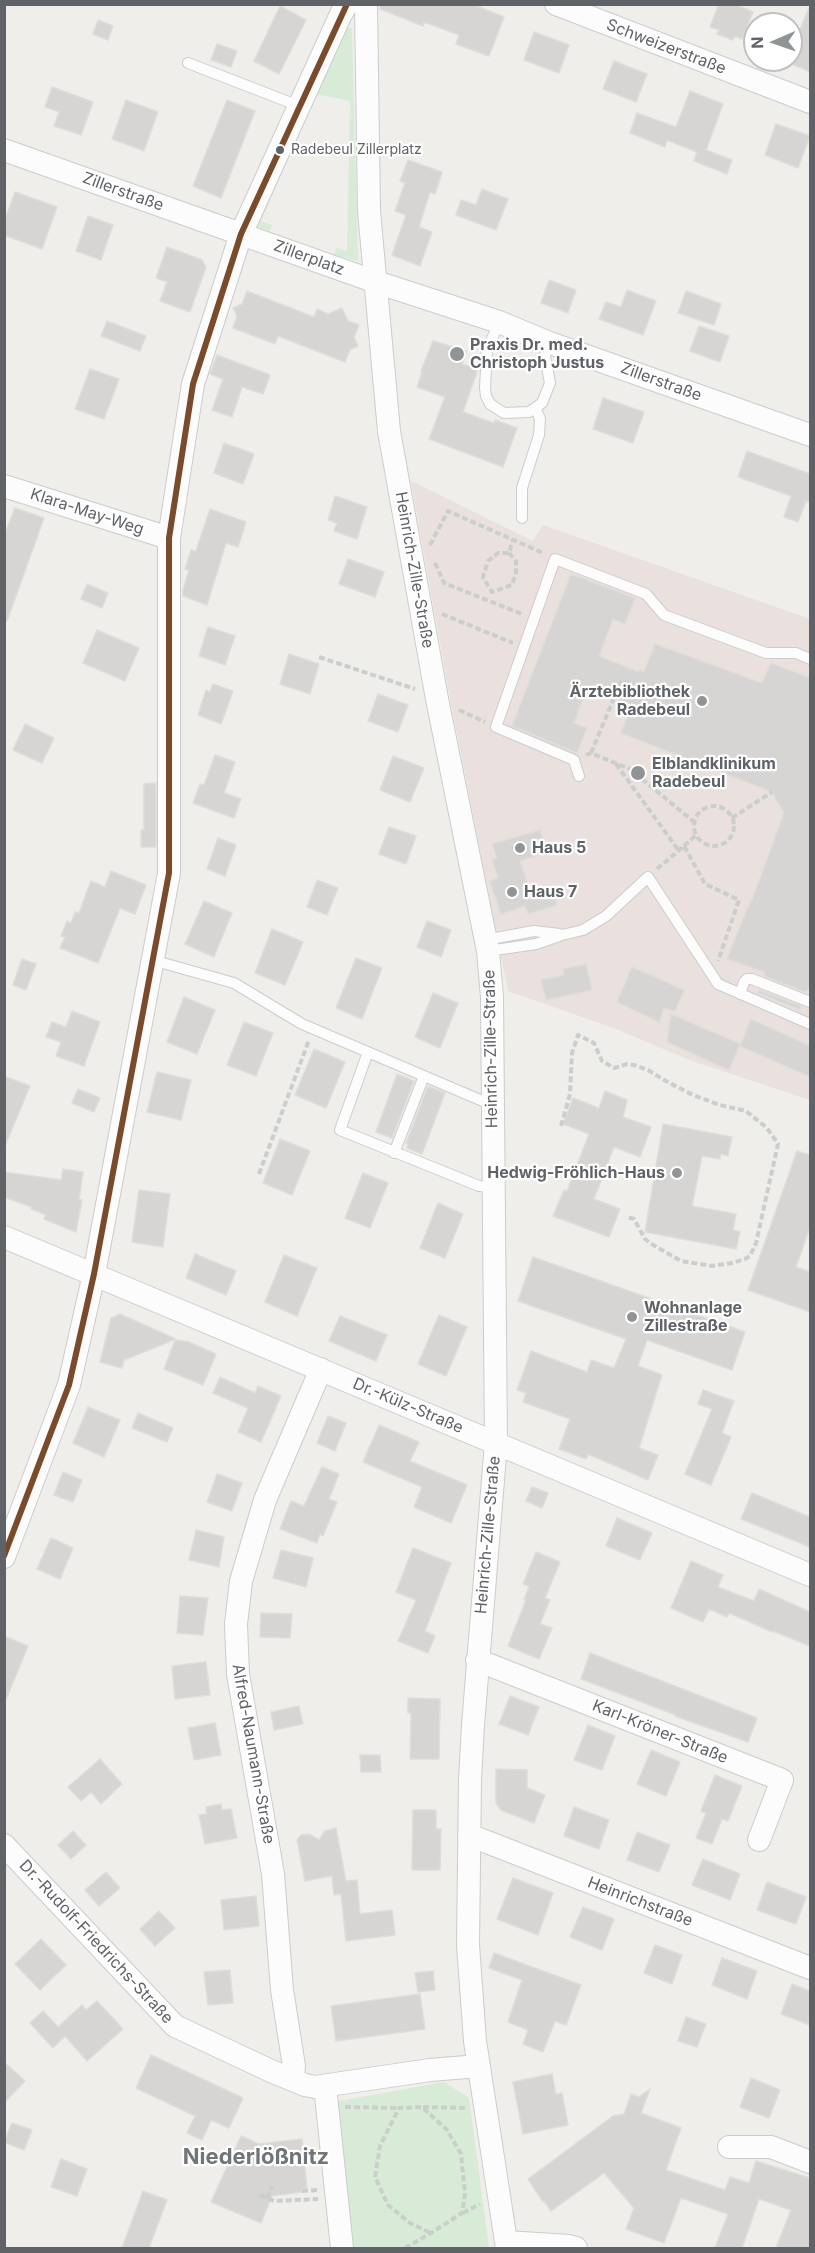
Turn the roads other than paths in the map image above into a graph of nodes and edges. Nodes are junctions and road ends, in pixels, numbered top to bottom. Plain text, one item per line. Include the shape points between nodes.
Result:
1 (347, 4) edge
2 (366, 4) edge
3 (556, 4) edge
4 (188, 63) dead end
5 (810, 102) edge
6 (299, 106) junction
7 (4, 150) edge
8 (241, 234) junction
9 (376, 282) junction
10 (499, 322) junction
11 (547, 342) junction
12 (536, 409) junction
13 (810, 435) edge
14 (4, 486) edge
15 (522, 518) dead end
16 (169, 538) junction
17 (810, 659) edge
18 (579, 776) dead end
19 (486, 946) junction
20 (152, 960) junction
21 (740, 994) junction
22 (810, 1002) edge
23 (810, 1024) edge
24 (368, 1052) junction
25 (424, 1076) junction
26 (492, 1105) junction
27 (394, 1153) junction
28 (493, 1187) junction
29 (4, 1237) edge
30 (94, 1274) junction
31 (321, 1369) junction
32 (496, 1443) junction
33 (4, 1557) edge
34 (810, 1575) edge
35 (477, 1659) junction
36 (468, 1835) junction
37 (759, 1840) dead end
38 (4, 1845) edge
39 (810, 1968) edge
40 (479, 2066) junction
41 (293, 2079) junction
42 (326, 2097) junction
43 (729, 2147) dead end
44 (810, 2162) edge
45 (509, 2246) edge
46 (342, 2248) edge
47 (576, 2248) edge

1 - 6 street
2 - 9 street, Heinrich-Zille-Straße via 369,211
3 - 5 street, Schweizerstraße
4 - 6 lane
6 - 8 street
7 - 8 street, Zillerstraße
8 - 9 street, Zillerplatz
8 - 16 street via 193,384
9 - 10 street, Zillerstraße
9 - 19 street, Heinrich-Zille-Straße via 389,431
10 - 11 street, Zillerstraße
10 - 12 lane via 488,351 486,396 490,404 504,413
11 - 12 lane via 545,356 550,383
11 - 13 street, Zillerstraße
12 - 15 lane via 540,427 522,488
14 - 16 street, Klara-May-Weg
16 - 20 street via 169,873
17 - 18 lane via 796,653 766,653 664,615 646,594 555,559 496,728 574,760
19 - 21 lane via 534,932 562,935 583,930 606,916 648,877 713,979
19 - 26 street, Heinrich-Zille-Straße via 492,997
20 - 24 lane via 234,983 302,1024
20 - 30 street
21 - 22 lane via 744,982 752,979
21 - 23 lane
24 - 25 lane
24 - 27 lane via 340,1130
25 - 26 lane
25 - 27 lane
26 - 28 street, Heinrich-Zille-Straße
27 - 28 lane via 478,1186
28 - 32 street, Heinrich-Zille-Straße
29 - 30 street, Dr.-Külz-Straße
30 - 31 street, Dr.-Külz-Straße
30 - 33 street via 69,1385
31 - 32 street, Dr.-Külz-Straße
31 - 41 street, Alfred-Naumann-Straße via 265,1500 241,1581 236,1624 238,1674 273,1874
32 - 34 street, Dr.-Külz-Straße
32 - 35 street, Heinrich-Zille-Straße
35 - 36 street, Heinrich-Zille-Straße
35 - 37 street, Karl-Kröner-Straße via 782,1780
36 - 39 street, Heinrichstraße
36 - 40 street, Heinrich-Zille-Straße via 468,1945
38 - 41 street, Dr.-Rudolf-Friedrichs-Straße via 175,2026
40 - 42 street, Dr.-Rudolf-Friedrichs-Straße via 430,2070
40 - 45 street, Heinrich-Zille-Straße
41 - 42 street, Dr.-Rudolf-Friedrichs-Straße
42 - 46 street
43 - 44 street via 771,2147
45 - 47 street

